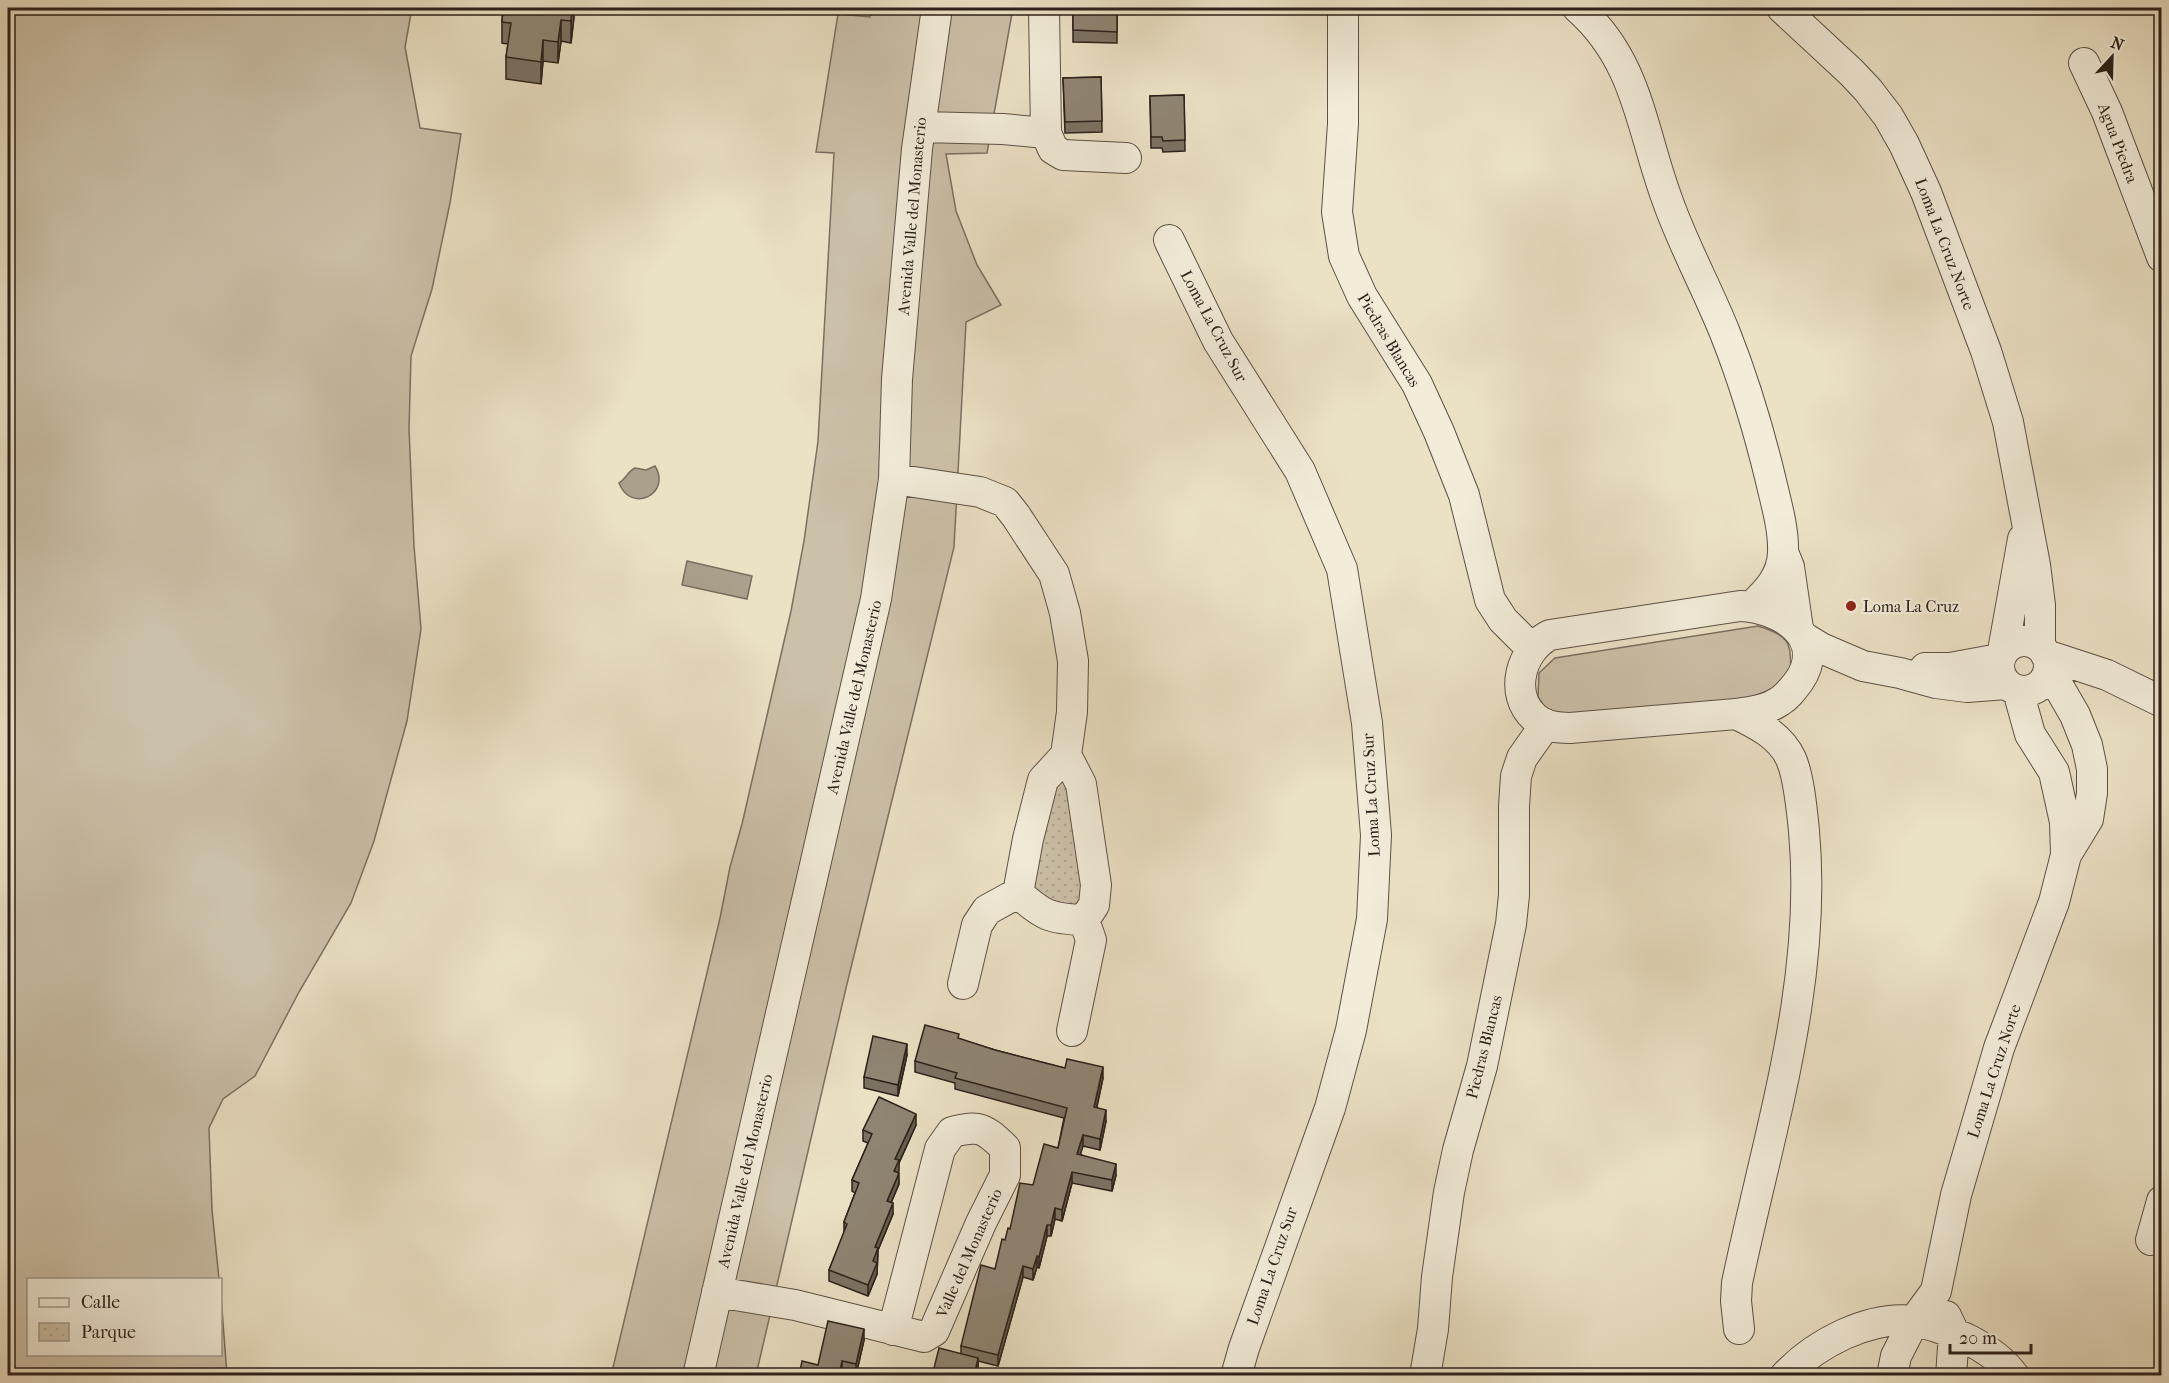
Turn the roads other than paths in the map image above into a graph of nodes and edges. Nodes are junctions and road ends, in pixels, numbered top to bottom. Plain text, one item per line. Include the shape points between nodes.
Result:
1 (937, 8) edge
2 (1044, 8) edge
3 (1343, 8) edge
4 (1578, 8) edge
5 (1782, 8) edge
6 (2084, 63) dead end
7 (921, 127) junction
8 (1046, 134) junction
9 (1126, 158) dead end
10 (1169, 240) dead end
11 (2162, 257) edge
12 (894, 479) junction
13 (2026, 525) junction
14 (1783, 552) junction
15 (1752, 606) junction
16 (1800, 633) junction
17 (1532, 648) junction
18 (2045, 657) junction
19 (1863, 666) junction
20 (2007, 671) junction
21 (1796, 684) junction
22 (2162, 702) edge
23 (1736, 714) junction
24 (1546, 724) junction
25 (1066, 755) junction
26 (1791, 759) junction
27 (2066, 855) junction
28 (1018, 893) junction
29 (1084, 920) junction
30 (963, 984) dead end
31 (1072, 1031) dead end
32 (2162, 1201) edge
33 (2151, 1240) dead end
34 (1936, 1291) junction
35 (717, 1292) junction
36 (1914, 1321) junction
37 (1739, 1329) dead end
38 (893, 1330) junction
39 (1954, 1333) junction
40 (698, 1376) edge
41 (1236, 1376) edge
42 (1425, 1376) edge
43 (1785, 1376) edge
44 (1892, 1376) edge
45 (1951, 1376) edge
46 (2014, 1376) edge

1 - 7 street, Avenida Valle del Monasterio
2 - 8 street
3 - 17 street, Piedras Blancas via 1343,124 1337,212 1344,256 1362,296 1417,384 1439,432 1467,503 1490,600 1503,620
4 - 14 street via 1599,30 1626,71 1667,200 1725,333 1766,462
5 - 13 street, Loma La Cruz Norte via 1868,90 1888,116 1916,167 1998,386 2016,458
6 - 11 street, Agua Piedra via 2107,112
7 - 8 street
7 - 12 street, Avenida Valle del Monasterio via 897,379
8 - 9 street via 1053,149 1063,155
10 - 41 street, Loma La Cruz Sur via 1218,341 1300,471 1342,569 1367,723 1376,835 1372,919 1351,1030 1330,1108
12 - 25 street via 980,492 1005,502 1053,574 1073,661
12 - 35 street, Avenida Valle del Monasterio via 876,599
13 - 18 street, Loma La Cruz Norte via 2035,565
13 - 20 street, Loma La Cruz Norte
14 - 15 street via 1778,576
14 - 16 street
15 - 16 street via 1779,614
15 - 17 street via 1564,632 1540,639
16 - 19 street via 1821,648
16 - 21 street via 1807,663
17 - 24 street via 1521,672 1522,696 1528,710
18 - 20 street via 2025,640 2016,641
18 - 20 street via 2041,684 2027,691
18 - 22 street via 2108,675
18 - 27 street, Loma La Cruz Norte via 2075,715 2092,769 2088,819
19 - 20 street via 1900,673 1950,668
19 - 21 street
20 - 27 street, Loma La Cruz Norte via 2030,734 2054,772 2065,822
21 - 23 street via 1780,702
21 - 26 street via 1788,740
23 - 24 street via 1570,728
23 - 26 street via 1770,733
24 - 42 street, Piedras Blancas via 1522,758 1516,776 1511,924 1482,1066 1449,1192
25 - 28 street via 1043,780
25 - 29 street via 1081,784 1096,885 1095,905
26 - 37 street via 1806,852 1805,932 1788,1052 1737,1282
27 - 34 street, Loma La Cruz Norte via 2054,902 1999,1048 1956,1195
28 - 29 street via 1037,910 1057,919
28 - 30 street via 987,910 978,925
29 - 31 street via 1091,940
32 - 33 street
34 - 36 street, Loma La Cruz Norte
34 - 39 street
35 - 38 street, Valle del Monasterio via 795,1305
35 - 40 street, Avenida Valle del Monasterio
36 - 39 street
36 - 43 street via 1876,1324 1840,1336 1803,1358
36 - 44 street, Loma La Cruz Norte via 1896,1356
38 - 38 street, Valle del Monasterio via 940,1149 952,1132 973,1127 989,1133 1005,1148 1005,1175 934,1332 924,1337
39 - 45 street
39 - 46 street via 1995,1356

